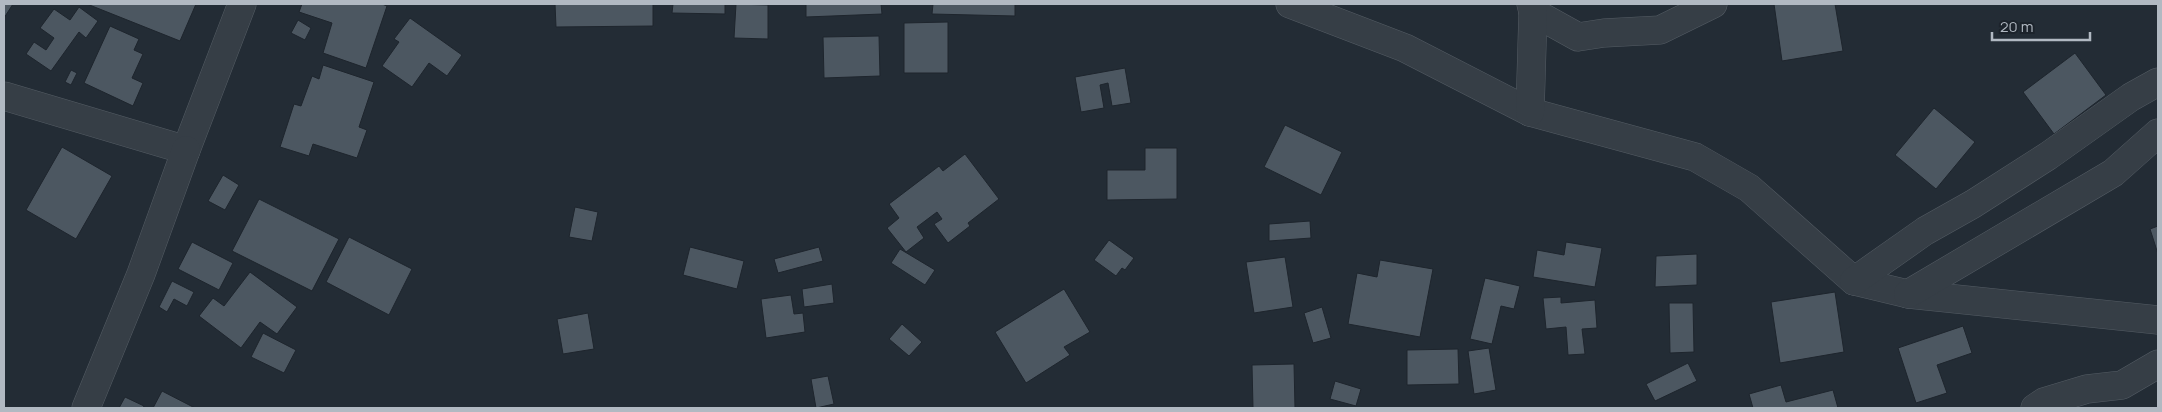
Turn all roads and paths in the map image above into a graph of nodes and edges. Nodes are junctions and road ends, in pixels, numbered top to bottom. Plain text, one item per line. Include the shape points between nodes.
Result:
1 (242, 4) edge
2 (1290, 4) edge
3 (1713, 4) edge
4 (1532, 8) edge
5 (2158, 82) edge
6 (4, 96) edge
7 (1530, 112) junction
8 (2158, 133) edge
9 (186, 150) junction
10 (1854, 281) junction
11 (1908, 294) junction
12 (2158, 320) edge
13 (2158, 364) edge
14 (86, 408) edge
15 (2035, 408) edge

1 - 9 street
2 - 7 street via 1405,48
3 - 4 street via 1660,30 1578,36
4 - 7 street
5 - 10 street via 1973,204 1925,231
6 - 9 street
7 - 10 street via 1695,157 1749,188
8 - 11 street via 2113,173
9 - 14 street via 141,274
10 - 11 street
11 - 12 street
13 - 15 street via 2122,385 2086,389

